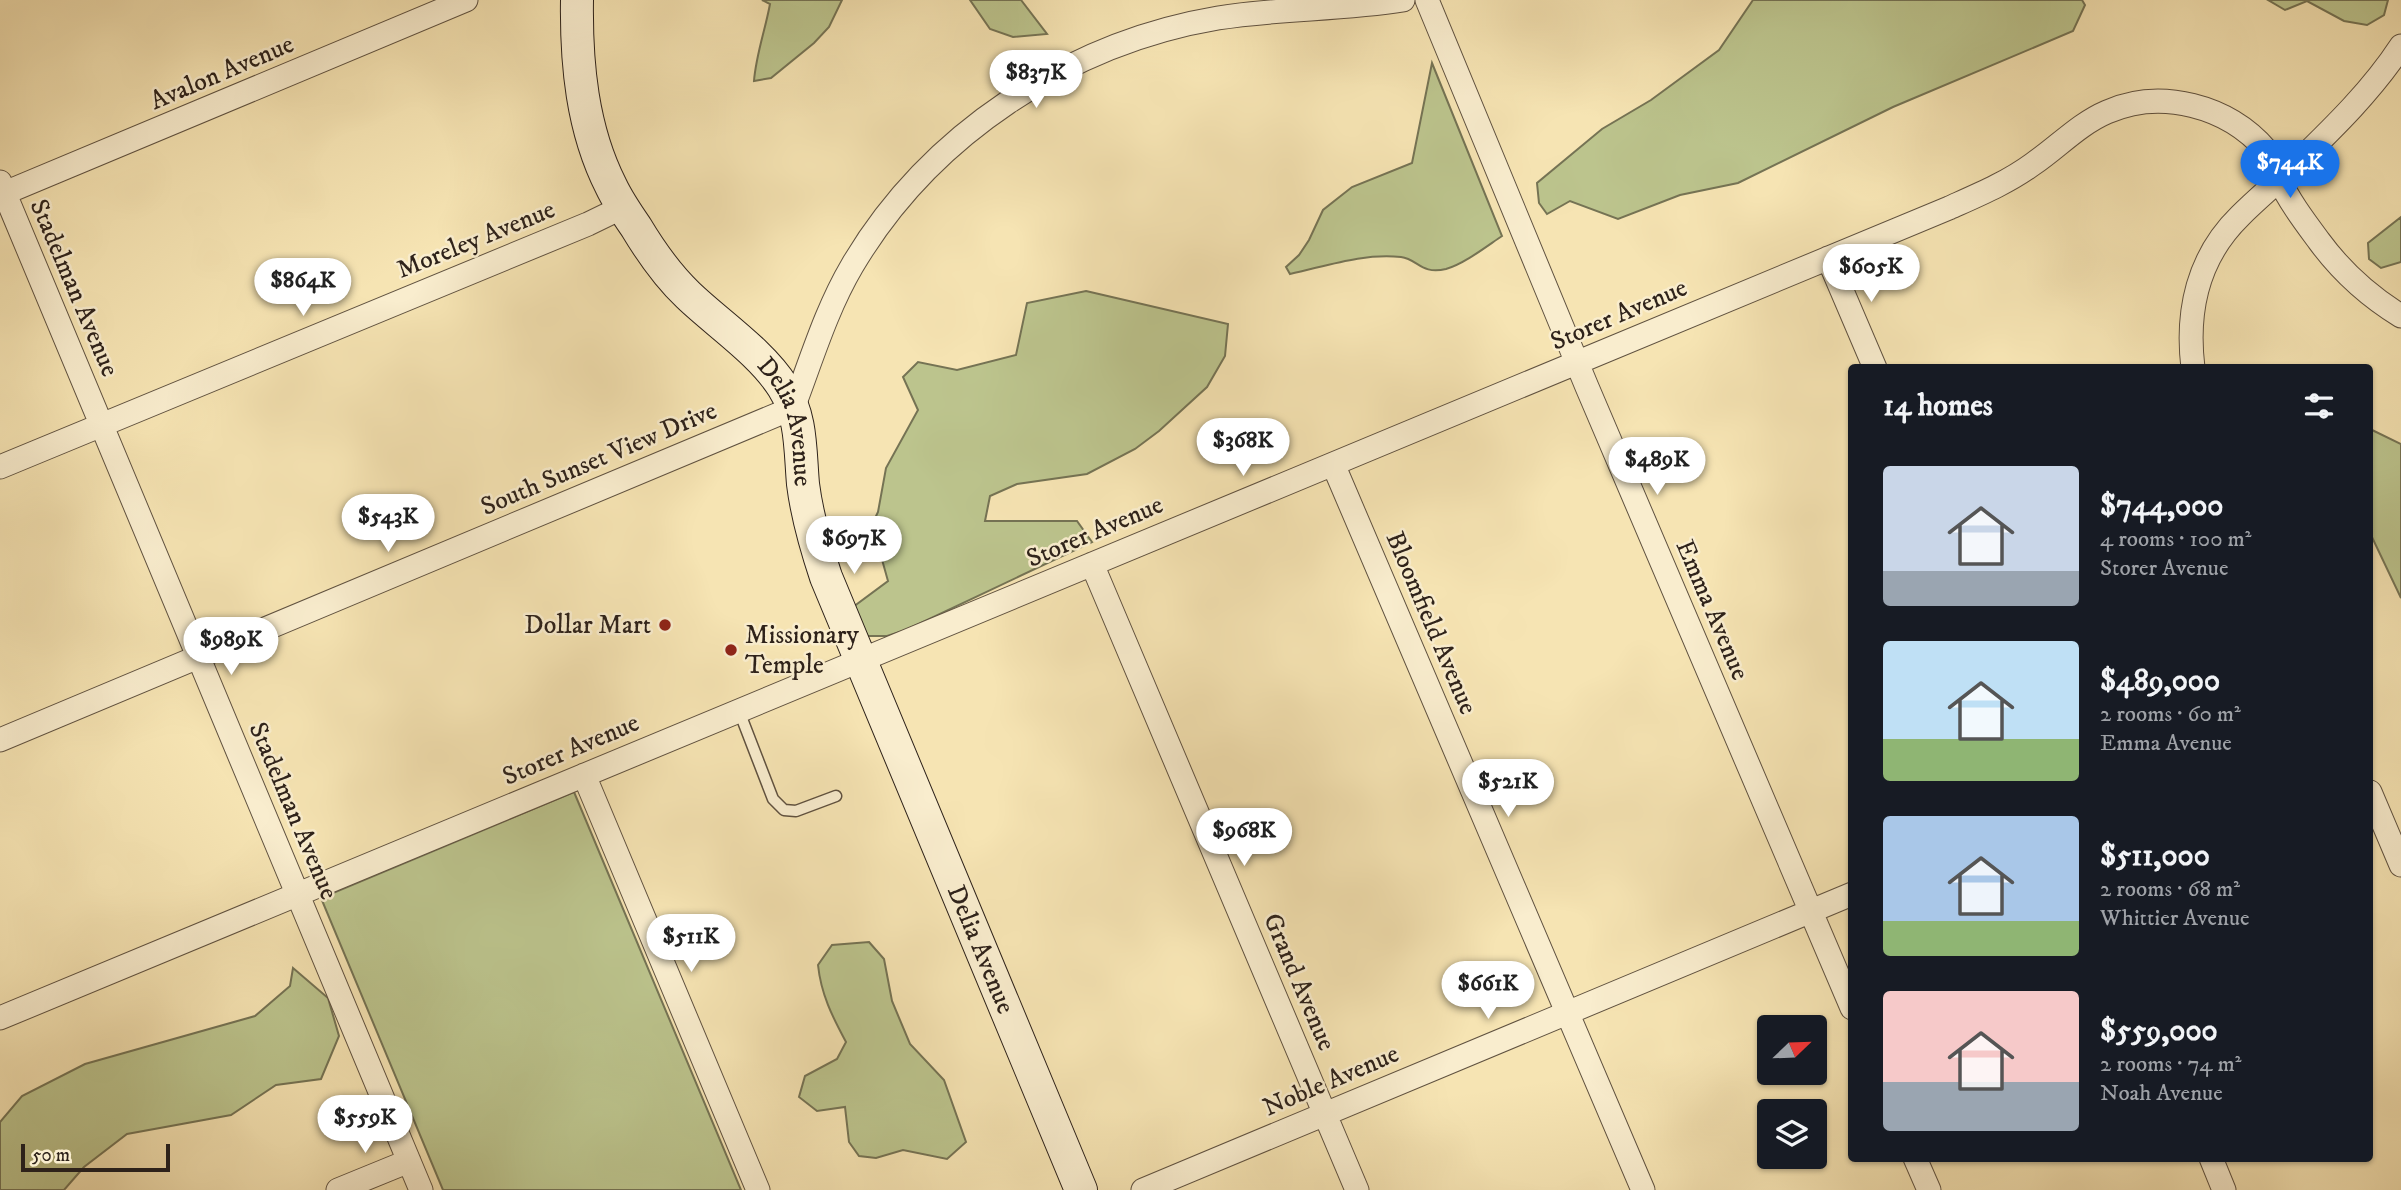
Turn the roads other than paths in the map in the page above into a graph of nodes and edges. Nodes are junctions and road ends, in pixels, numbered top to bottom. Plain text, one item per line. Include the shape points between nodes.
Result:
1 (466, 0) edge
2 (577, 0) edge
3 (1403, 0) edge
4 (1427, 0) edge
5 (2401, 46) edge
6 (2280, 180) junction
7 (2, 190) edge
8 (623, 207) junction
9 (1828, 258) junction
10 (2401, 316) edge
11 (1577, 363) junction
12 (1873, 364) edge
13 (2193, 364) edge
14 (793, 408) junction
15 (102, 425) junction
16 (1333, 464) junction
17 (0, 467) edge
18 (1092, 564) junction
19 (199, 657) junction
20 (860, 661) junction
21 (739, 711) junction
22 (0, 740) edge
23 (584, 775) junction
24 (836, 796) dead end
25 (2373, 799) edge
26 (2401, 865) edge
27 (298, 895) junction
28 (1848, 896) edge
29 (1810, 911) junction
30 (1848, 999) edge
31 (1567, 1012) junction
32 (0, 1018) edge
33 (1324, 1114) junction
34 (409, 1161) junction
35 (1917, 1162) edge
36 (2213, 1162) edge
37 (338, 1190) edge
38 (421, 1190) edge
39 (758, 1190) edge
40 (1081, 1190) edge
41 (1143, 1190) edge
42 (1357, 1190) edge
43 (1643, 1190) edge
44 (1929, 1190) edge
45 (2224, 1190) edge

1 - 7 street, Avalon Avenue
2 - 8 street, Delia Avenue via 576,40 584,109 610,185
3 - 14 street via 1258,12 1162,30 1083,60 1015,98 928,167 874,231 838,291
4 - 11 street, Emma Avenue
5 - 6 street via 2336,126
6 - 9 street, Storer Avenue via 2267,152 2250,134 2219,114 2167,101 2139,103 2087,122 1997,187
6 - 10 street, Storer Avenue via 2341,268
6 - 13 street via 2222,236 2204,267 2190,327
7 - 15 street, Stadelman Avenue
8 - 14 street, Delia Avenue via 662,267 760,359
8 - 15 street, Moreley Avenue
9 - 11 street, Storer Avenue
9 - 12 street
11 - 16 street, Storer Avenue
11 - 29 street, Emma Avenue
14 - 19 street, South Sunset View Drive
14 - 20 street, Delia Avenue via 812,535
15 - 17 street, Moreley Avenue
15 - 19 street, Stadelman Avenue
16 - 18 street, Storer Avenue
16 - 31 street, Bloomfield Avenue
18 - 20 street, Storer Avenue
18 - 33 street, Grand Avenue
19 - 22 street, South Sunset View Drive
19 - 27 street, Stadelman Avenue
20 - 21 street, Storer Avenue
20 - 40 street, Delia Avenue
21 - 23 street, Storer Avenue
21 - 24 lane via 773,799 784,810 796,811
23 - 27 street, Storer Avenue
23 - 39 street
25 - 26 street
27 - 32 street, Storer Avenue
27 - 34 street, Stadelman Avenue
28 - 29 street, Noble Avenue
29 - 30 street, Emma Avenue
29 - 31 street, Noble Avenue
31 - 33 street, Noble Avenue
31 - 43 street, Bloomfield Avenue
33 - 41 street, Noble Avenue
33 - 42 street, Grand Avenue
34 - 37 street
34 - 38 street, Stadelman Avenue
35 - 44 street
36 - 45 street

